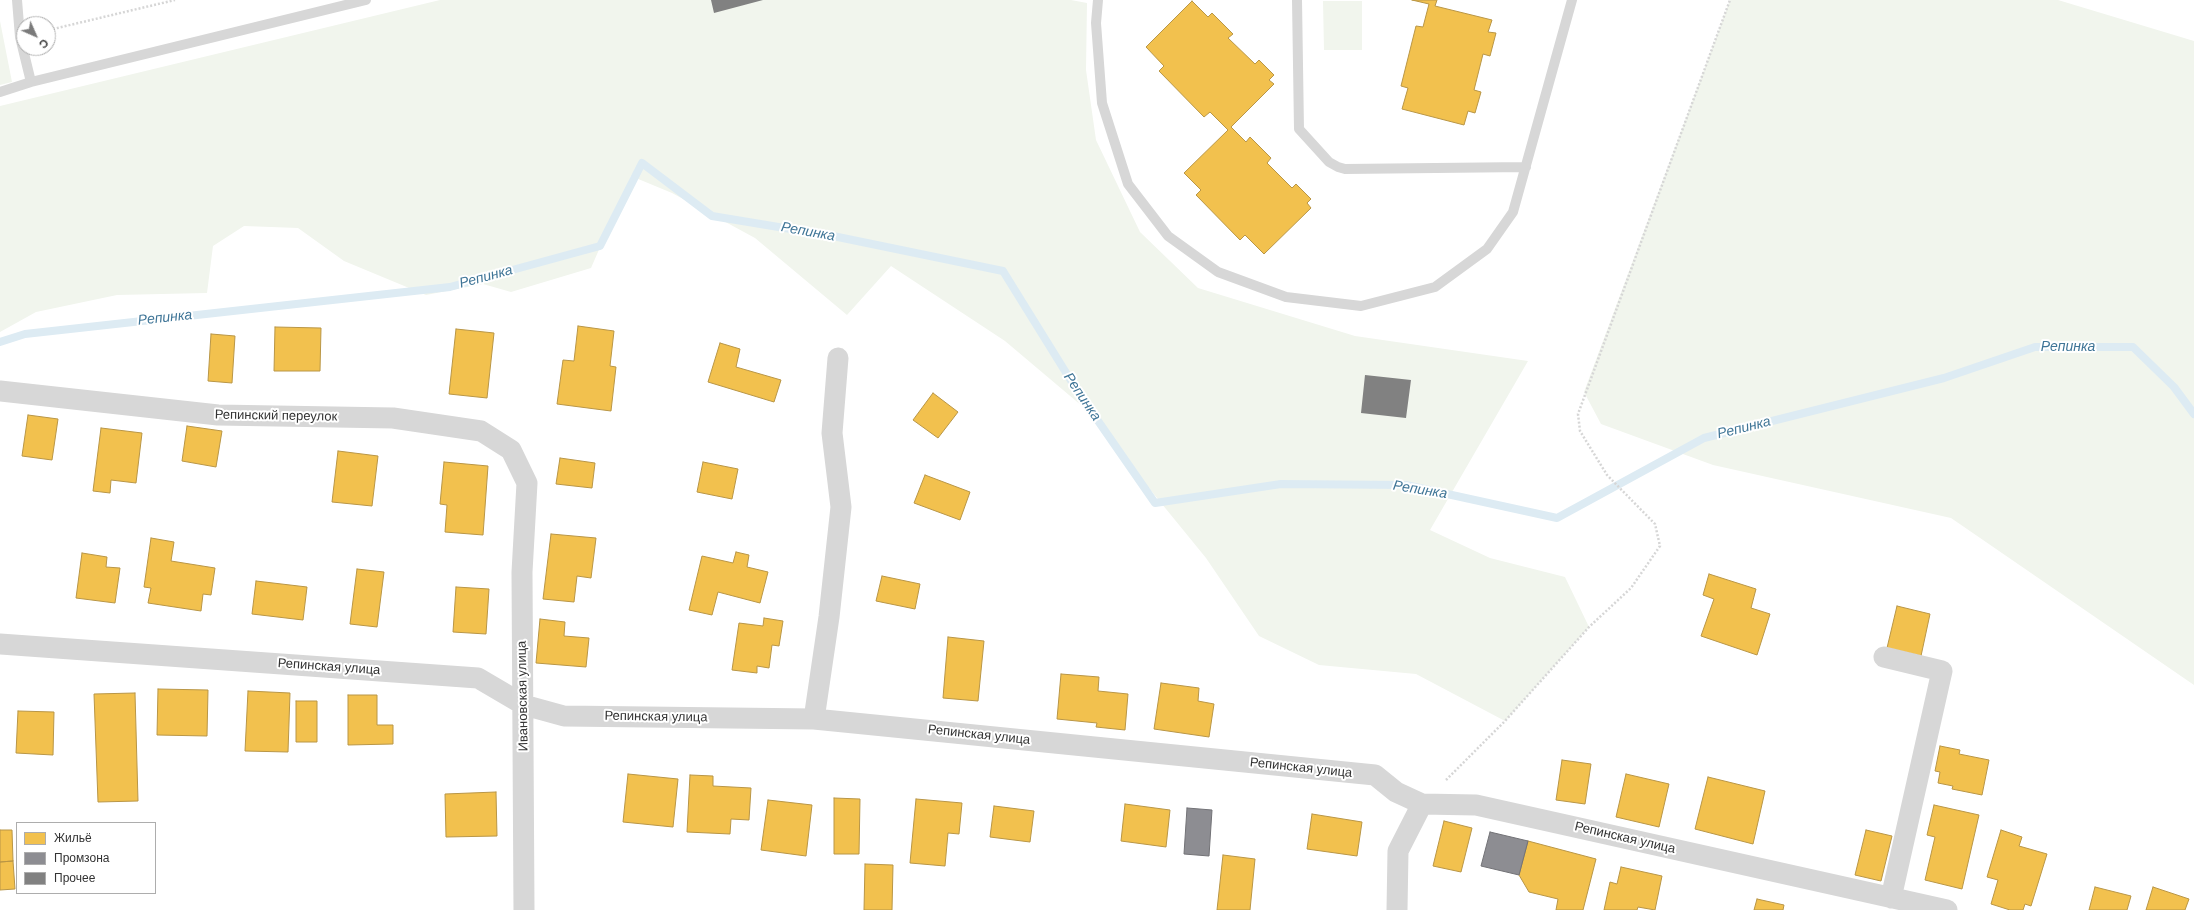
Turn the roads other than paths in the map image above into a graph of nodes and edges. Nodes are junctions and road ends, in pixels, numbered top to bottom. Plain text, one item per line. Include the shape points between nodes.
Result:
1 (17, 0) edge
2 (366, 0) edge
3 (1098, 0) edge
4 (1297, 0) edge
5 (1572, 0) edge
6 (31, 82) junction
7 (0, 92) edge
8 (1526, 167) junction
9 (838, 358) dead end
10 (0, 391) edge
11 (527, 483) joint
12 (0, 644) edge
13 (1884, 657) dead end
14 (524, 705) junction
15 (814, 719) junction
16 (1422, 804) junction
17 (1891, 898) junction
18 (524, 910) edge
19 (1397, 910) edge
20 (1947, 910) edge

1 - 6 lane via 20,37
2 - 6 lane
3 - 8 lane via 1096,23 1102,103 1128,184 1168,236 1218,272 1286,297 1361,306 1434,287 1487,249 1513,212
4 - 8 lane via 1299,129 1329,162 1346,169
5 - 8 lane
6 - 7 lane
9 - 15 street via 832,433 841,507 830,617
10 - 11 street, Репинский переулок via 218,415 393,418 481,431 511,450
11 - 14 street, Ивановская улица via 522,572
12 - 14 street, Репинская улица via 478,678
13 - 17 street via 1942,671
14 - 15 street, Репинская улица via 564,716
14 - 18 street, Ивановская улица
15 - 16 street, Репинская улица via 1375,775 1396,792
16 - 17 street, Репинская улица via 1476,805
16 - 19 street via 1398,851
17 - 20 street, Репинская улица

